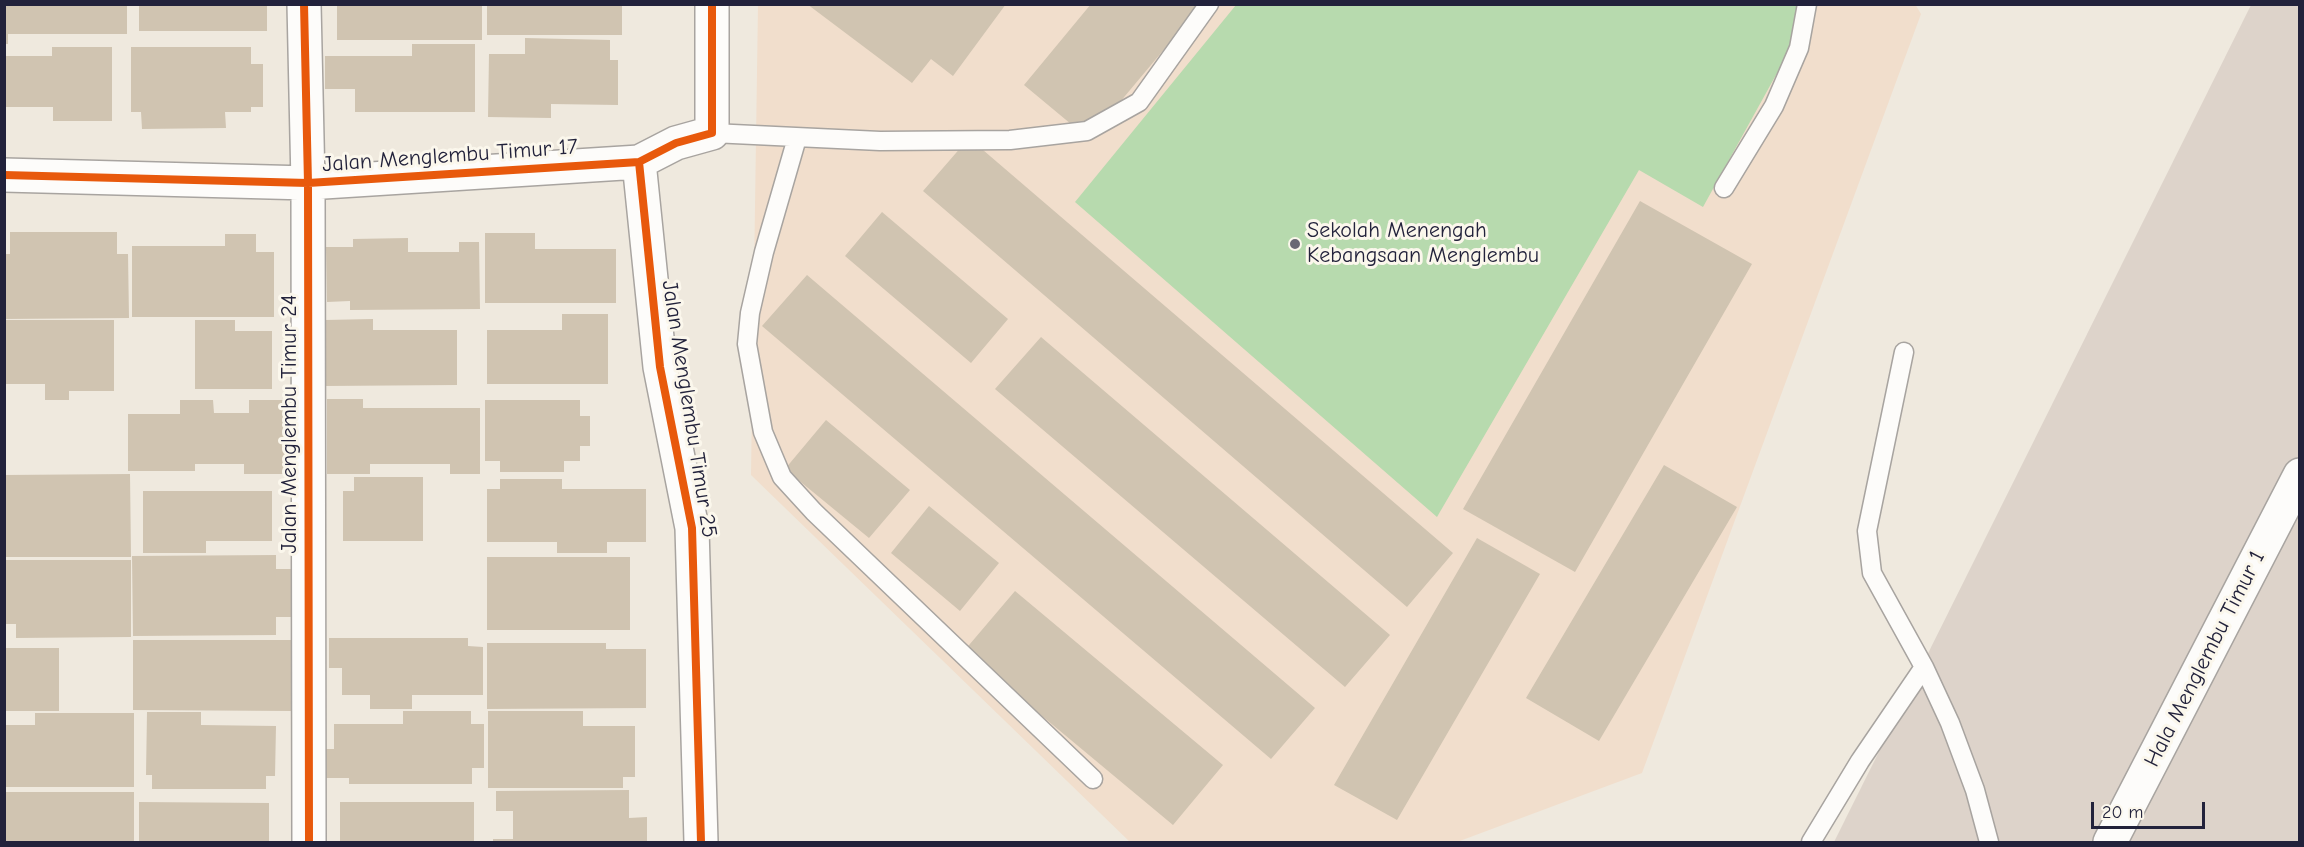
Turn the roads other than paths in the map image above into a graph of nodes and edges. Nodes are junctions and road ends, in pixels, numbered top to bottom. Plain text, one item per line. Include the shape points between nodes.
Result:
1 (304, 4) edge
2 (712, 4) edge
3 (1209, 4) edge
4 (1807, 4) edge
5 (712, 133) junction
6 (797, 138) junction
7 (639, 162) junction
8 (4, 175) edge
9 (308, 183) junction
10 (1724, 188) dead end
11 (1904, 352) dead end
12 (2300, 475) edge
13 (1924, 667) junction
14 (1093, 779) dead end
15 (2110, 842) edge
16 (309, 843) edge
17 (701, 843) edge
18 (1811, 843) edge
19 (1989, 843) edge

1 - 9 street, Jalan Menglembu Timur 24
2 - 5 street
3 - 6 lane via 1138,102 1087,131 1010,140
4 - 10 lane via 1799,48 1774,106
5 - 6 lane
5 - 7 street, Jalan Menglembu Timur 17 via 676,144
6 - 14 lane via 764,252 747,344 763,432 782,477
7 - 9 street, Jalan Menglembu Timur 17
7 - 17 street, Jalan Menglembu Timur 25 via 660,367 692,528
8 - 9 street, Jalan Menglembu Timur 17
9 - 16 street, Jalan Menglembu Timur 24
11 - 13 lane via 1867,531 1872,573
12 - 15 street, Hala Menglembu Timur 1
13 - 18 lane via 1860,761
13 - 19 lane via 1975,790

